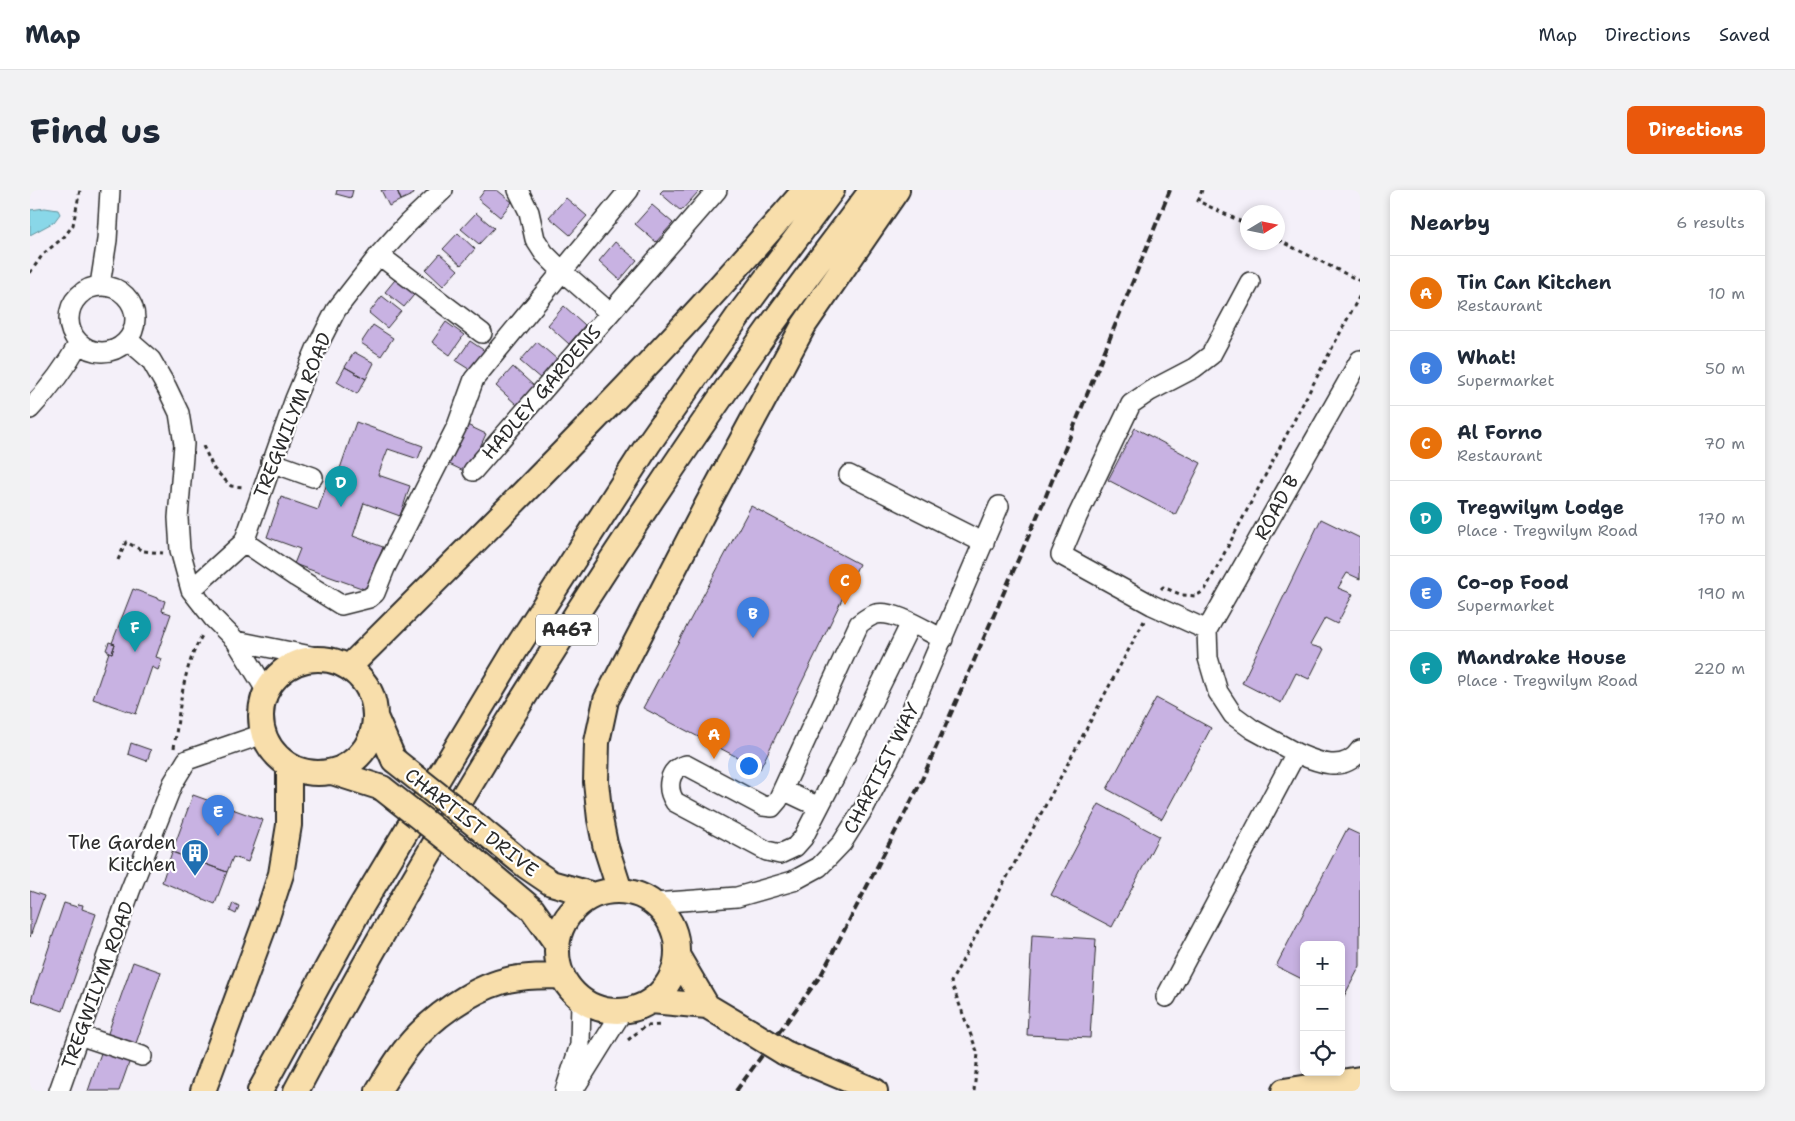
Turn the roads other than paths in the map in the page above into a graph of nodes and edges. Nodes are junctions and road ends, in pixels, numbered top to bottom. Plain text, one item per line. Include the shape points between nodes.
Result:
1 (110, 190) edge
2 (443, 190) edge
3 (518, 190) edge
4 (629, 190) edge
5 (717, 190) edge
6 (805, 190) edge
7 (832, 190) edge
8 (872, 190) edge
9 (897, 190) edge
10 (379, 255) junction
11 (562, 271) junction
12 (1250, 282) dead end
13 (100, 285) junction
14 (610, 313) junction
15 (482, 333) dead end
16 (128, 340) junction
17 (79, 344) junction
18 (1360, 360) edge
19 (30, 409) edge
20 (271, 462) junction
21 (473, 471) dead end
22 (849, 475) dead end
23 (313, 477) dead end
24 (999, 506) dead end
25 (244, 542) junction
26 (984, 543) junction
27 (191, 590) junction
28 (911, 623) junction
29 (1207, 630) junction
30 (943, 639) junction
31 (236, 641) junction
32 (340, 663) junction
33 (266, 690) junction
34 (376, 720) junction
35 (264, 734) junction
36 (1360, 750) edge
37 (1296, 753) junction
38 (289, 766) junction
39 (332, 772) junction
40 (783, 790) junction
41 (819, 807) dead end
42 (620, 891) junction
43 (594, 895) junction
44 (654, 904) junction
45 (557, 944) junction
46 (677, 955) junction
47 (561, 976) junction
48 (1166, 997) dead end
49 (581, 1000) junction
50 (651, 1001) junction
51 (707, 1006) junction
52 (622, 1012) junction
53 (79, 1034) junction
54 (142, 1056) dead end
55 (1360, 1079) edge
56 (59, 1091) edge
57 (203, 1091) edge
58 (260, 1091) edge
59 (296, 1091) edge
60 (378, 1091) edge
61 (565, 1091) edge
62 (572, 1091) edge
63 (875, 1091) edge
64 (1284, 1091) edge

1 - 13 street
2 - 10 street, TREGWILYM ROAD
3 - 11 street, HADLEY GARDENS via 529,212 535,239
4 - 11 street
5 - 14 street, HADLEY GARDENS
6 - 32 main road via 695,314 591,424
7 - 58 main road, A467 via 649,443 516,649 359,910
8 - 59 main road, A467 via 761,339 509,718 337,1014
9 - 42 main road via 804,325 606,700 597,742 596,782 605,844
10 - 15 street
10 - 20 street, TREGWILYM ROAD via 336,310 316,349
11 - 14 street, HADLEY GARDENS
11 - 25 street via 543,284 474,379 458,426 375,593 369,598 341,605
12 - 29 street via 1212,355 1131,404 1061,556 1152,606
13 - 16 street via 124,293 132,304 134,328
13 - 17 street via 77,296 70,307 71,333
14 - 21 street, HADLEY GARDENS
16 - 17 street via 104,352
16 - 27 street via 151,360 179,413 184,444 178,518 180,550
17 - 19 street via 68,364
18 - 29 street, ROAD B
20 - 23 street
20 - 25 street, TREGWILYM ROAD
22 - 26 street
24 - 26 street, CHARTIST WAY
25 - 27 street, TREGWILYM ROAD
26 - 30 street, CHARTIST WAY
27 - 31 street via 212,618
28 - 30 street
28 - 40 street via 884,614 869,617 859,624
28 - 40 street via 803,838 792,848 780,854 760,848 676,802 668,788 675,771 686,765 763,806 772,807
29 - 37 street via 1208,658 1218,692 1234,715 1252,729
30 - 44 street, CHARTIST WAY via 896,746 864,808 842,843 819,867 793,881 737,897
31 - 32 street
31 - 33 street
32 - 33 main road via 312,658 288,667
32 - 34 main road, CHARTIST DRIVE via 366,684 374,702
33 - 35 main road, CHARTIST DRIVE via 261,722
34 - 39 main road, CHARTIST DRIVE via 371,739 360,757
34 - 43 main road, CHARTIST DRIVE, bridge via 394,760 526,866 551,884
35 - 38 main road, CHARTIST DRIVE via 271,750
35 - 53 street, TREGWILYM ROAD via 187,760 173,783 130,891
36 - 37 street via 1355,757 1341,764 1319,763
37 - 48 street
38 - 39 main road, CHARTIST DRIVE via 312,774
38 - 57 main road via 289,825 280,874
39 - 45 main road, CHARTIST DRIVE, bridge via 382,788 532,909
40 - 41 street
42 - 43 main road, CHARTIST DRIVE
42 - 44 main road, CHARTIST DRIVE via 648,899
43 - 45 main road, CHARTIST DRIVE via 582,901 563,924
44 - 46 main road, CHARTIST DRIVE via 673,929
45 - 47 main road, CHARTIST DRIVE via 556,957
46 - 50 main road, CHARTIST DRIVE via 669,982
46 - 51 main road, CHARTIST DRIVE
47 - 49 main road, CHARTIST DRIVE
47 - 60 main road via 518,978 480,989 446,1011 418,1035
49 - 52 main road, CHARTIST DRIVE via 603,1010
49 - 61 street via 580,1045
50 - 51 main road, CHARTIST DRIVE
50 - 52 main road, CHARTIST DRIVE
51 - 63 main road, CHARTIST DRIVE, bridge via 785,1053
52 - 62 street
53 - 54 street
53 - 56 street, TREGWILYM ROAD
55 - 64 main road

